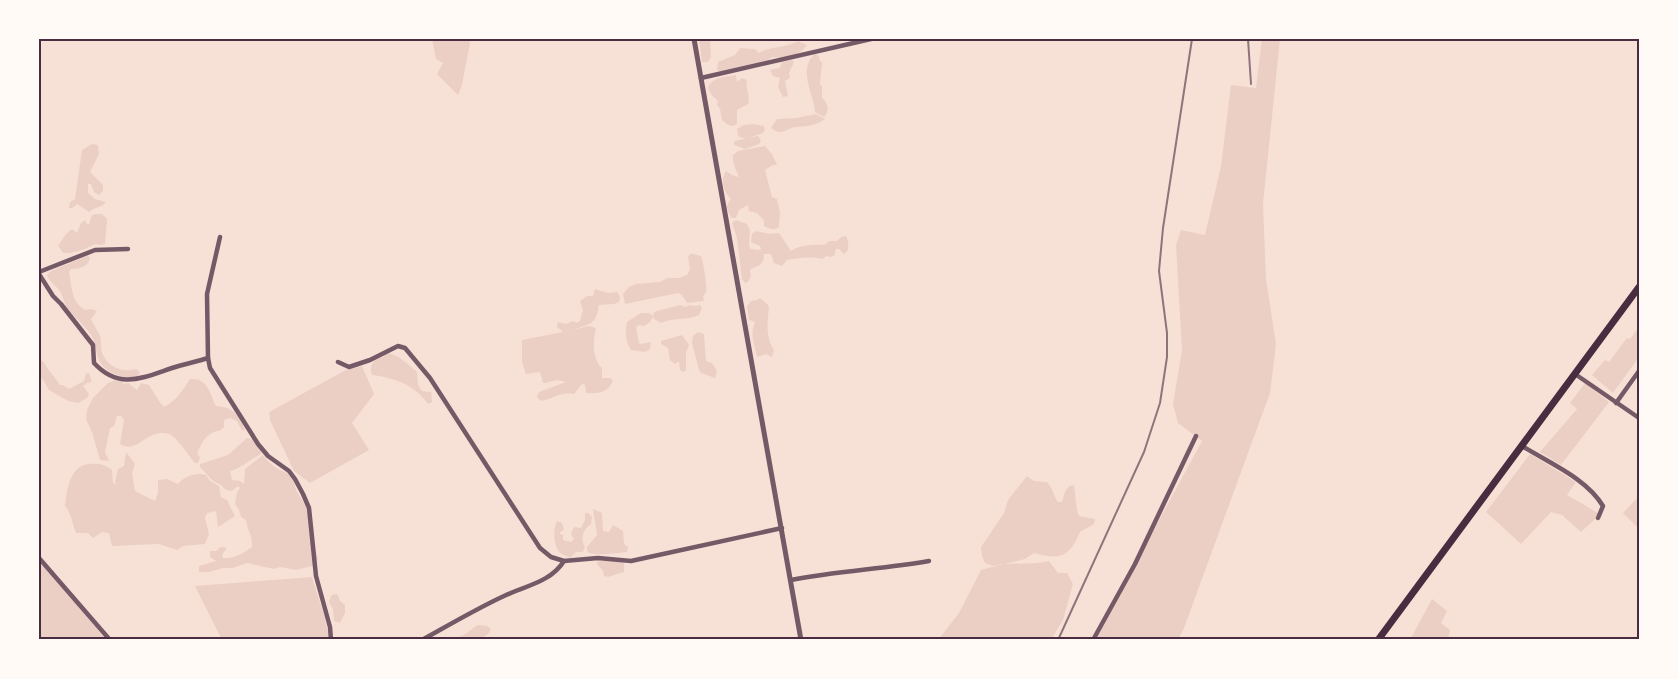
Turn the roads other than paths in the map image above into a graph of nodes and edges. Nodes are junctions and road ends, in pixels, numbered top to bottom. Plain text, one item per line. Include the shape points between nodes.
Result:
1 (694, 39) edge
2 (871, 39) edge
3 (701, 78) junction
4 (220, 237) dead end
5 (128, 249) dead end
6 (39, 273) edge
7 (1639, 287) edge
8 (208, 358) junction
9 (338, 362) dead end
10 (1639, 371) edge
11 (1575, 374) junction
12 (1616, 403) junction
13 (1639, 418) edge
14 (1197, 436) dead end
15 (1522, 446) junction
16 (1598, 519) dead end
17 (782, 528) junction
18 (39, 558) edge
19 (564, 561) junction
20 (929, 561) dead end
21 (791, 580) junction
22 (110, 640) edge
23 (331, 640) edge
24 (422, 640) edge
25 (801, 640) edge
26 (1093, 640) edge
27 (1378, 640) edge

1 - 3 street
2 - 3 street
3 - 17 street
4 - 8 street via 207,294
5 - 6 street via 95,250
6 - 8 street via 93,345 94,363 102,371 137,380
7 - 11 main road
8 - 23 street via 210,368 258,444 289,471 303,494 310,514 316,576
9 - 19 street via 350,366 398,346 405,348 430,378 540,548
10 - 12 street
11 - 12 street
11 - 15 main road
12 - 13 street
14 - 26 street
15 - 16 street via 1581,482 1600,500 1603,506
15 - 27 main road
17 - 19 street via 631,561
17 - 21 street
18 - 22 street
19 - 24 street via 541,582 505,595
20 - 21 street
21 - 25 street

